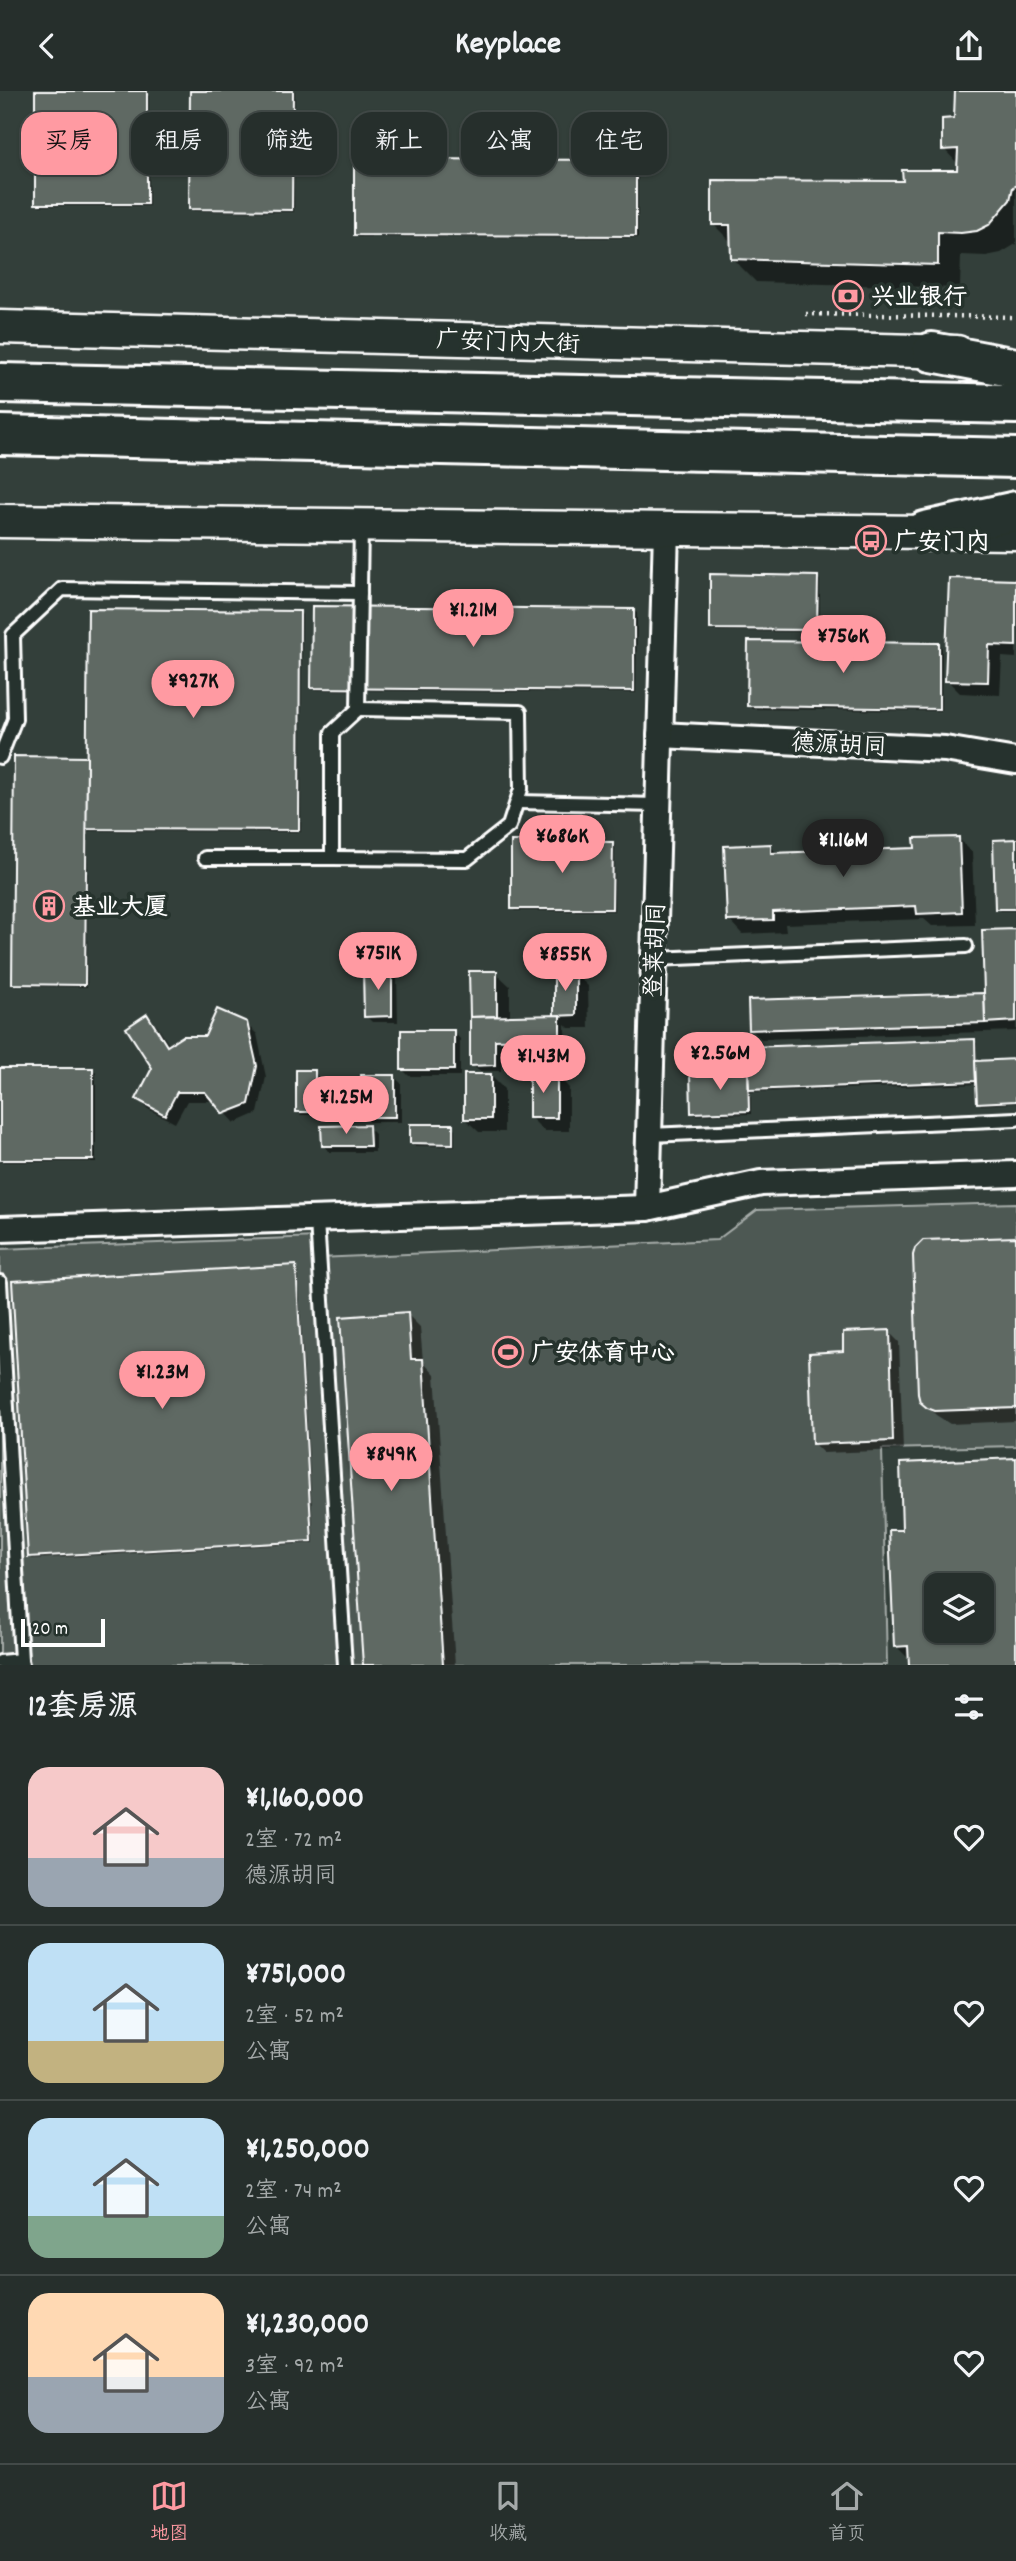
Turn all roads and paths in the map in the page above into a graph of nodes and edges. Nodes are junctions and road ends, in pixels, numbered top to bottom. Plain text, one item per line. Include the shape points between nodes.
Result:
1 (806, 314) dead end
2 (1016, 317) edge
3 (0, 327) edge
4 (1016, 351) edge
5 (932, 352) junction
6 (1016, 368) edge
7 (0, 383) edge
8 (1016, 404) edge
9 (0, 436) edge
10 (1016, 458) edge
11 (1016, 511) edge
12 (0, 521) edge
13 (361, 525) junction
14 (666, 529) junction
15 (925, 531) junction
16 (1016, 533) edge
17 (360, 593) junction
18 (358, 709) junction
19 (660, 735) junction
20 (0, 757) edge
21 (1016, 761) edge
22 (517, 802) junction
23 (658, 806) junction
24 (205, 858) dead end
25 (332, 858) junction
26 (967, 946) dead end
27 (654, 959) junction
28 (1016, 1119) edge
29 (649, 1135) junction
30 (1016, 1174) edge
31 (647, 1208) junction
32 (317, 1221) junction
33 (0, 1229) edge
34 (0, 1282) edge
35 (0, 1662) edge
36 (22, 1663) edge
37 (345, 1665) edge

1 - 2 path
3 - 5 street, 广安门内大街
4 - 5 street, 广安门内大街
5 - 6 main road
7 - 8 main road
9 - 10 main road
11 - 15 main road
12 - 13 street
13 - 14 street
13 - 17 lane
14 - 15 street
14 - 19 street, 登莱胡同
15 - 16 street
17 - 18 lane
17 - 20 lane via 62,589 13,635 15,719
18 - 22 lane via 520,712 522,789
18 - 25 lane via 332,733
19 - 21 street, 德源胡同 via 945,748
19 - 23 street, 登莱胡同
22 - 23 lane
22 - 25 lane via 509,826 467,859
23 - 27 street, 登莱胡同
24 - 25 lane
26 - 27 lane
27 - 29 street, 登莱胡同
28 - 29 lane
29 - 31 street, 登莱胡同
30 - 31 street via 761,1183
31 - 32 street
32 - 33 street
32 - 37 lane
34 - 36 lane
35 - 36 lane

